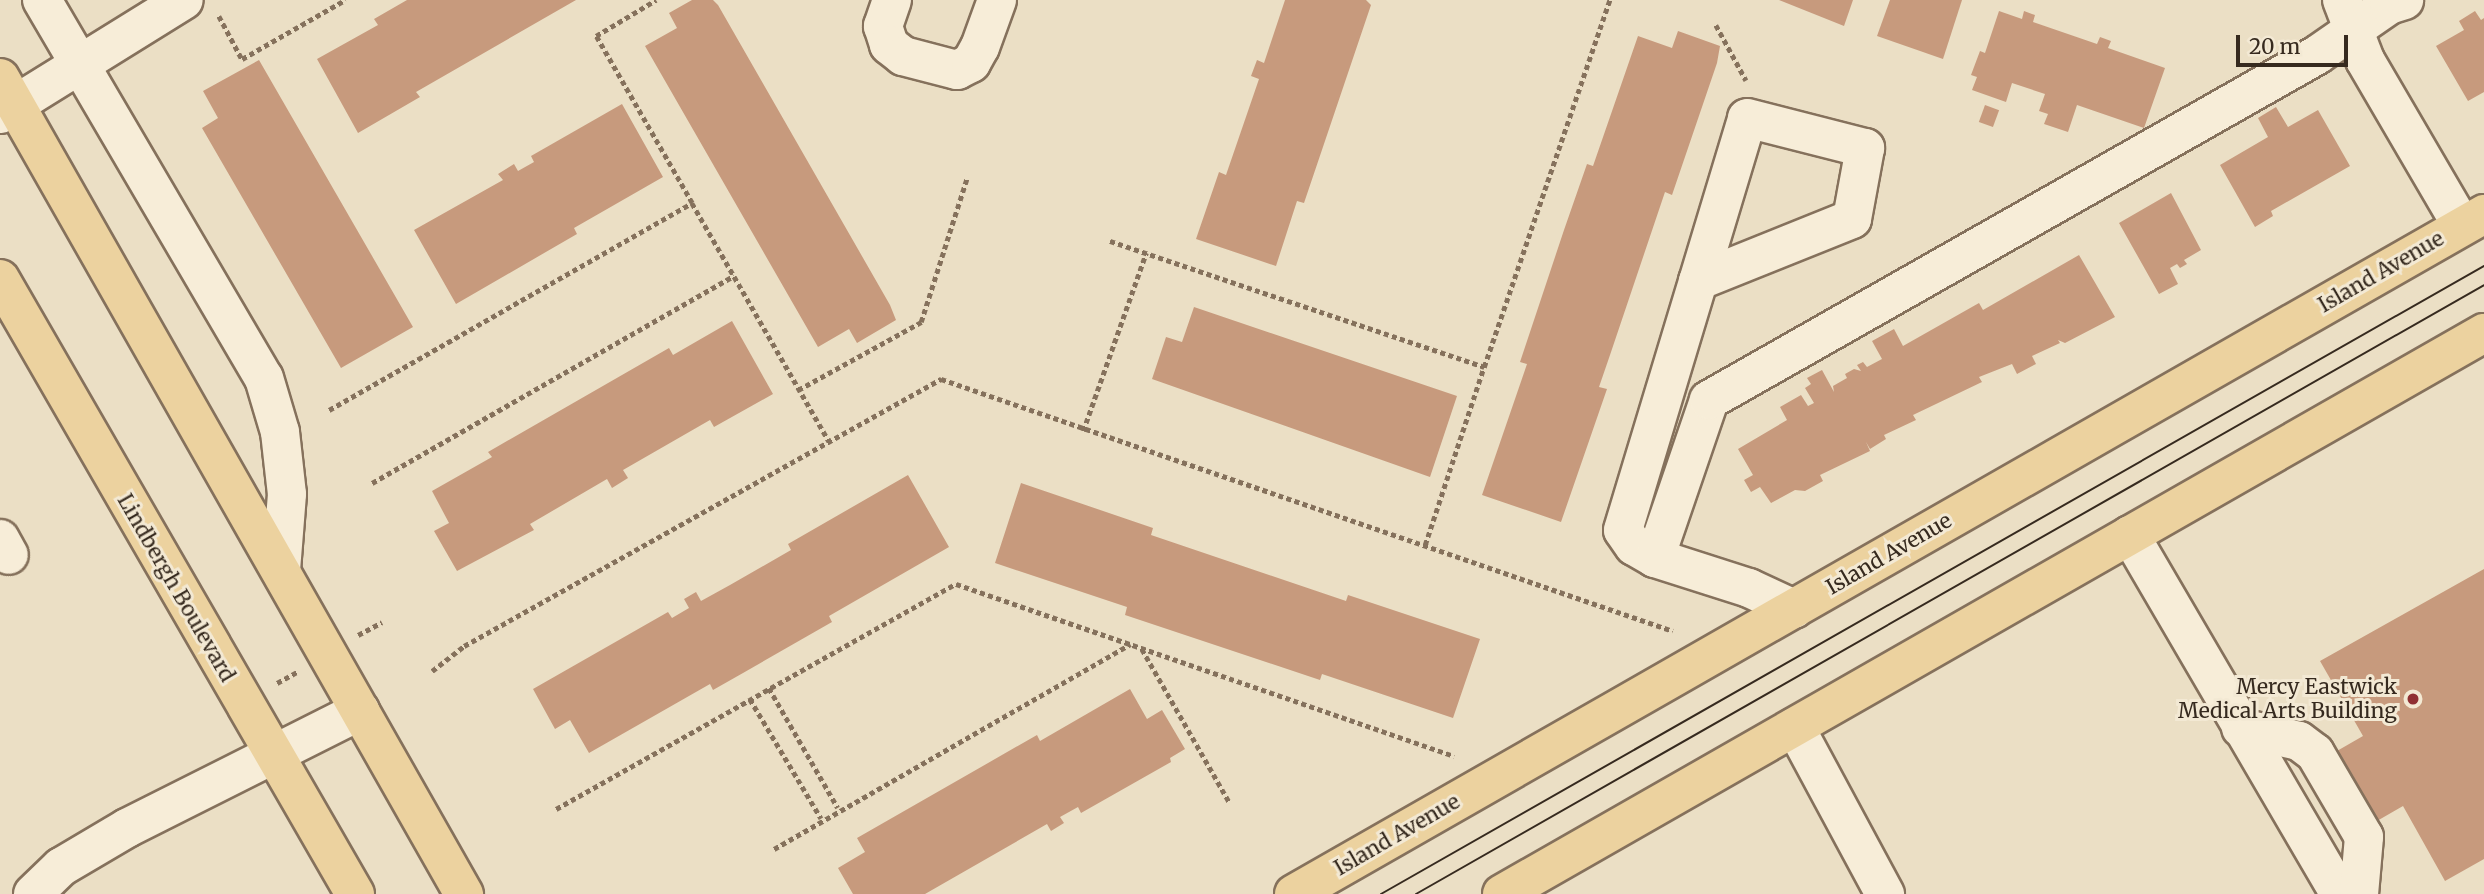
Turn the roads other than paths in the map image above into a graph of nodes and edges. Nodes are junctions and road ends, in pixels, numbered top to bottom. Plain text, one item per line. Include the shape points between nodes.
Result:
1 (43, 0) edge
2 (892, 0) edge
3 (997, 0) edge
4 (2403, 0) edge
5 (200, 5) edge
6 (2347, 16) edge
7 (81, 67) junction
8 (5, 99) edge
9 (2473, 220) edge
10 (0, 279) edge
11 (1698, 281) junction
12 (2484, 333) edge
13 (2130, 535) junction
14 (1655, 558) junction
15 (281, 571) junction
16 (1794, 609) junction
17 (360, 711) junction
18 (1795, 727) junction
19 (2241, 728) junction
20 (272, 758) junction
21 (33, 894) edge
22 (355, 894) edge
23 (464, 894) edge
24 (1294, 894) edge
25 (1502, 894) edge
26 (1885, 894) edge
27 (2340, 894) edge
28 (2359, 894) edge

1 - 7 street
2 - 3 street via 883,26 889,46 902,56 957,70 971,63
4 - 6 street
5 - 7 street
6 - 9 street
6 - 14 street via 1709,400
7 - 8 street
7 - 15 street via 264,378 279,432 287,494
8 - 15 main road
9 - 16 main road, Island Avenue
10 - 20 main road, Lindbergh Boulevard
11 - 11 street via 1852,219 1865,148 1747,118
11 - 14 street via 1623,530 1634,546
12 - 13 main road
13 - 18 main road
13 - 19 street
14 - 16 street via 1749,588
15 - 17 main road
16 - 24 main road, Island Avenue
17 - 20 street
17 - 23 main road
18 - 25 main road
18 - 26 street
19 - 27 street
19 - 28 street via 2299,741 2315,753 2364,837
20 - 21 street via 127,828 61,867
20 - 22 main road, Lindbergh Boulevard

